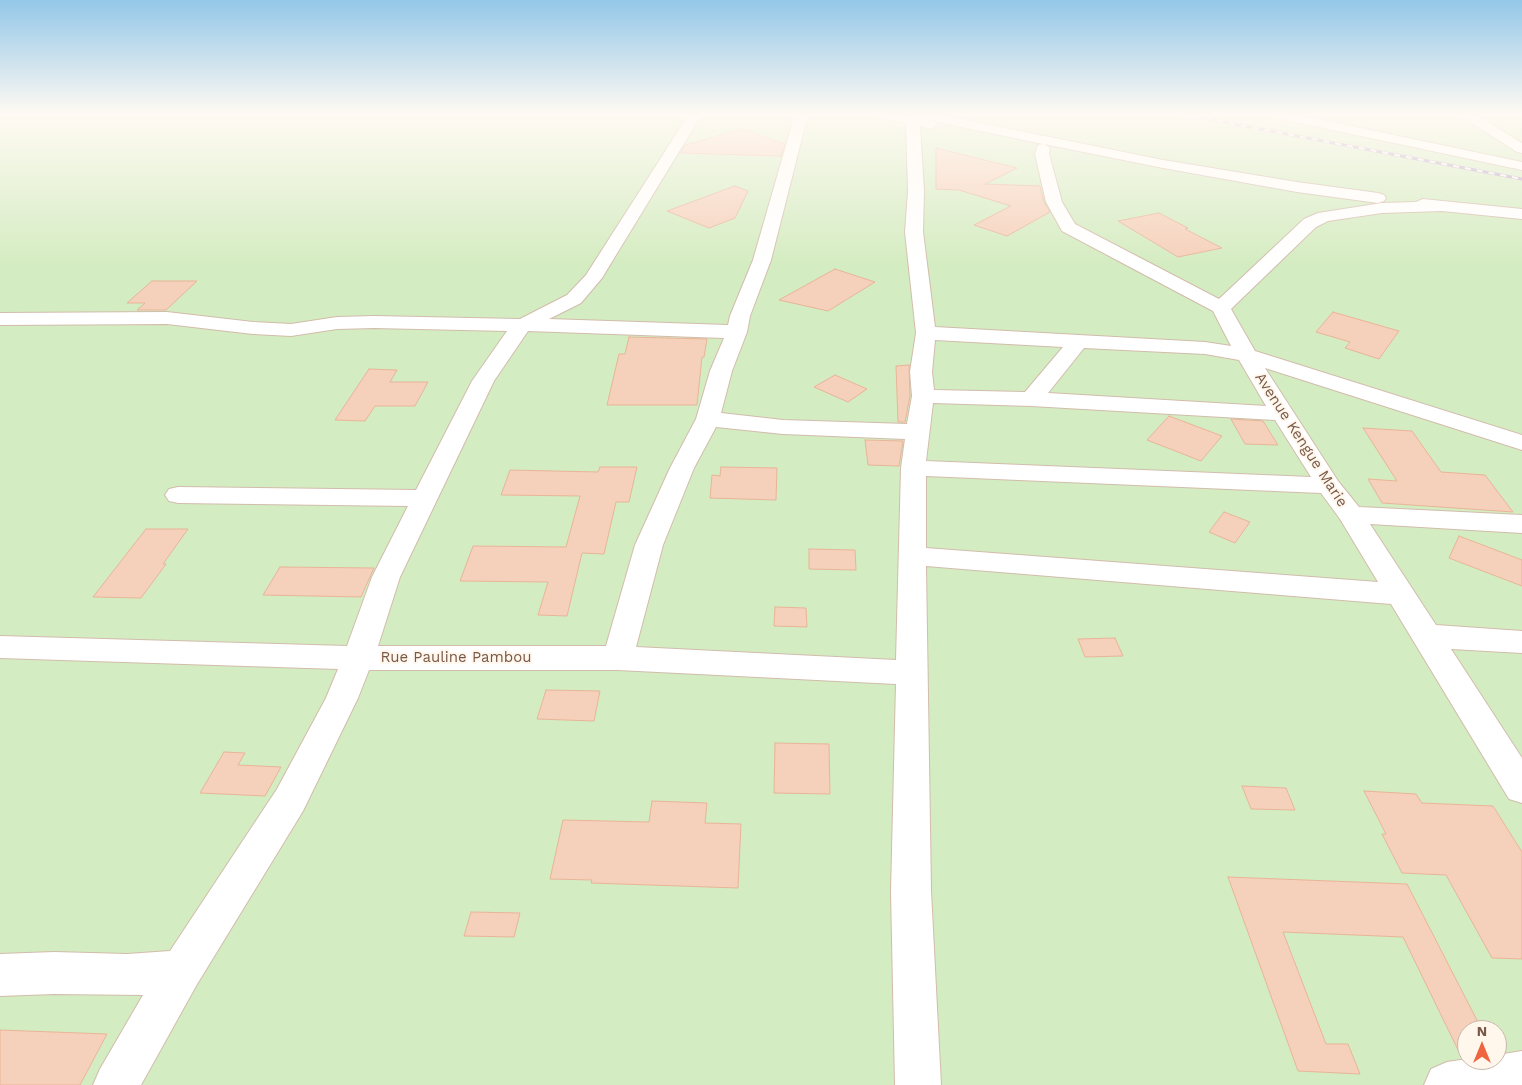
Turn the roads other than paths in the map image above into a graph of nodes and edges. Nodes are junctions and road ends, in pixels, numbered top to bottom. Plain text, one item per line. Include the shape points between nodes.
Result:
1 (663, 165) edge
2 (788, 165) edge
3 (916, 165) edge
4 (1044, 165) edge
5 (1117, 165) edge
6 (1165, 165) edge
7 (1235, 191) dead end
8 (1442, 206) junction
9 (1310, 207) dead end
10 (1339, 213) junction
11 (1522, 214) edge
12 (1221, 308) junction
13 (0, 319) edge
14 (521, 326) junction
15 (737, 332) junction
16 (926, 333) junction
17 (1078, 342) junction
18 (1246, 355) junction
19 (922, 396) junction
20 (1031, 399) junction
21 (1282, 414) junction
22 (708, 419) junction
23 (918, 432) junction
24 (1522, 443) edge
25 (913, 468) junction
26 (1329, 486) junction
27 (178, 495) dead end
28 (425, 498) junction
29 (1351, 515) junction
30 (1522, 524) edge
31 (912, 556) junction
32 (1399, 594) junction
33 (1426, 636) junction
34 (1522, 642) edge
35 (0, 646) edge
36 (358, 658) junction
37 (618, 658) junction
38 (912, 673) junction
39 (1522, 788) edge
40 (181, 971) junction
41 (0, 976) edge
42 (1522, 1074) edge
43 (116, 1085) edge
44 (918, 1085) edge
45 (1447, 1085) edge

1 - 14 street via 586,288 574,299
2 - 15 street via 762,260
3 - 16 street via 914,232
4 - 12 street via 1054,202 1068,227
5 - 7 street
6 - 8 street via 1297,187
8 - 10 street
8 - 11 street
9 - 10 street
10 - 12 street via 1310,223
12 - 18 street, Avenue Kengue Marie
13 - 14 street via 167,318 291,330 346,322
14 - 15 street
14 - 28 street via 483,381
15 - 22 street via 720,371
16 - 17 street
16 - 19 street via 921,372
17 - 18 street via 1197,347
17 - 20 street
18 - 21 street, Avenue Kengue Marie
18 - 24 street
19 - 20 street
19 - 23 street
20 - 21 street
21 - 26 street, Avenue Kengue Marie
22 - 23 street via 783,427
22 - 37 street via 682,468 649,545
23 - 25 street
25 - 26 street
25 - 31 street
26 - 29 street, Avenue Kengue Marie
27 - 28 street
28 - 36 street via 386,577
29 - 30 street
29 - 32 street, Avenue Kengue Marie
31 - 32 street
31 - 38 street
32 - 33 street, Avenue Kengue Marie
33 - 34 street
33 - 39 street, Avenue Kengue Marie
35 - 36 street, Rue Pauline Pambou
36 - 37 street, Rue Pauline Pambou
36 - 40 street via 342,698 290,800
37 - 38 street, Rue Pauline Pambou
38 - 44 street via 911,891
40 - 41 street via 127,975 54,973
40 - 43 street
42 - 45 street

